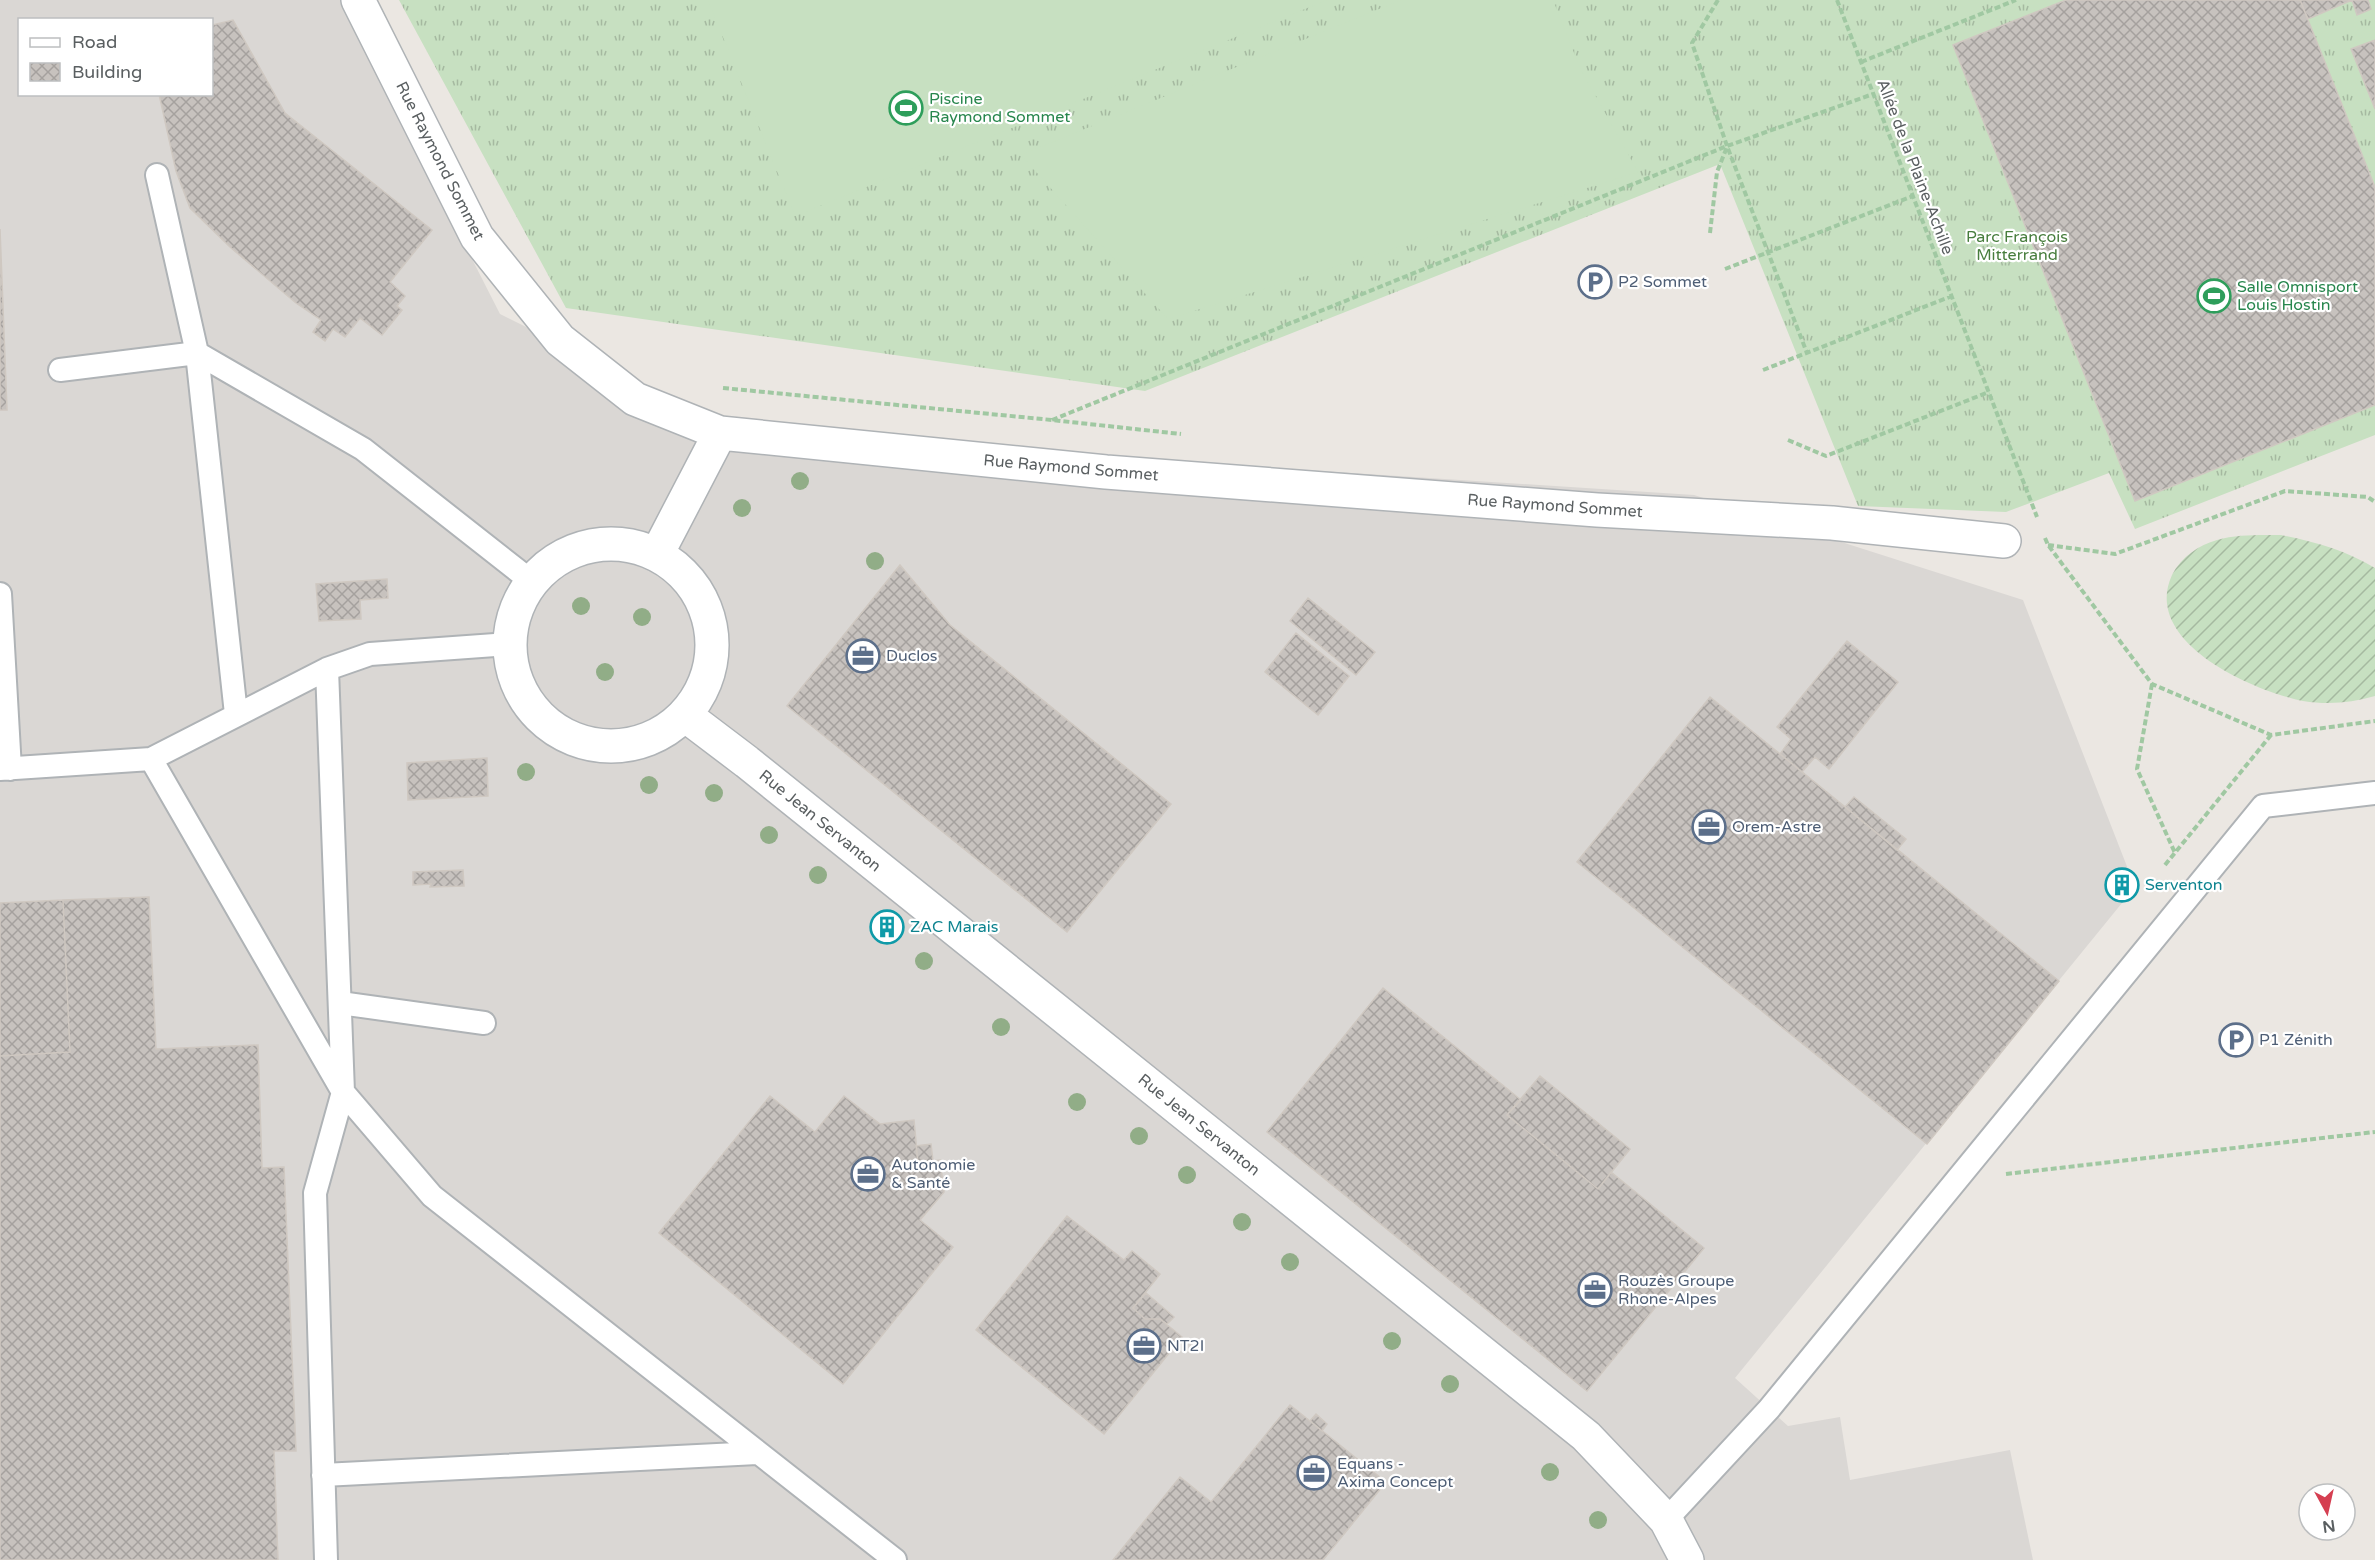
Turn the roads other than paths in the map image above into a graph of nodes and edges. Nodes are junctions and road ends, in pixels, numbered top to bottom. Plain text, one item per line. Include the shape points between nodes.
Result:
1 (358, 0) edge
2 (157, 175) dead end
3 (197, 353) junction
4 (60, 370) dead end
5 (705, 427) junction
6 (2004, 541) dead end
7 (657, 554) junction
8 (531, 581) junction
9 (0, 594) edge
10 (508, 644) junction
11 (2, 658) edge
12 (327, 669) junction
13 (236, 714) junction
14 (685, 715) junction
15 (151, 759) junction
16 (5, 769) edge
17 (2375, 794) edge
18 (340, 1003) junction
19 (484, 1023) dead end
20 (343, 1092) junction
21 (757, 1453) junction
22 (323, 1475) junction
23 (1666, 1520) junction
24 (326, 1560) edge
25 (895, 1560) edge
26 (1687, 1560) edge

1 - 5 street, Rue Raymond Sommet via 477,237 560,340 635,399
2 - 3 lane
3 - 4 lane
3 - 8 lane via 363,448
3 - 13 lane
5 - 6 street, Rue Raymond Sommet via 1106,472 1597,510 1832,523
5 - 7 street
7 - 8 street via 624,544 590,545 557,558
7 - 14 street via 682,573 701,597 711,627 712,659 703,689
8 - 10 street via 514,610
9 - 11 lane
10 - 12 lane via 370,654
10 - 14 street via 514,679 531,709 557,732 590,744 624,745 657,735
11 - 16 lane
12 - 13 lane
12 - 18 lane
13 - 15 lane
14 - 23 street, Rue Jean Servanton via 1586,1436
15 - 16 lane
15 - 20 lane
17 - 23 lane via 2263,806 1769,1409
18 - 19 lane
18 - 20 lane
20 - 21 lane via 432,1196
20 - 22 lane via 315,1193
21 - 22 lane
21 - 25 lane
22 - 24 lane
23 - 26 street, Rue Jean Servanton

